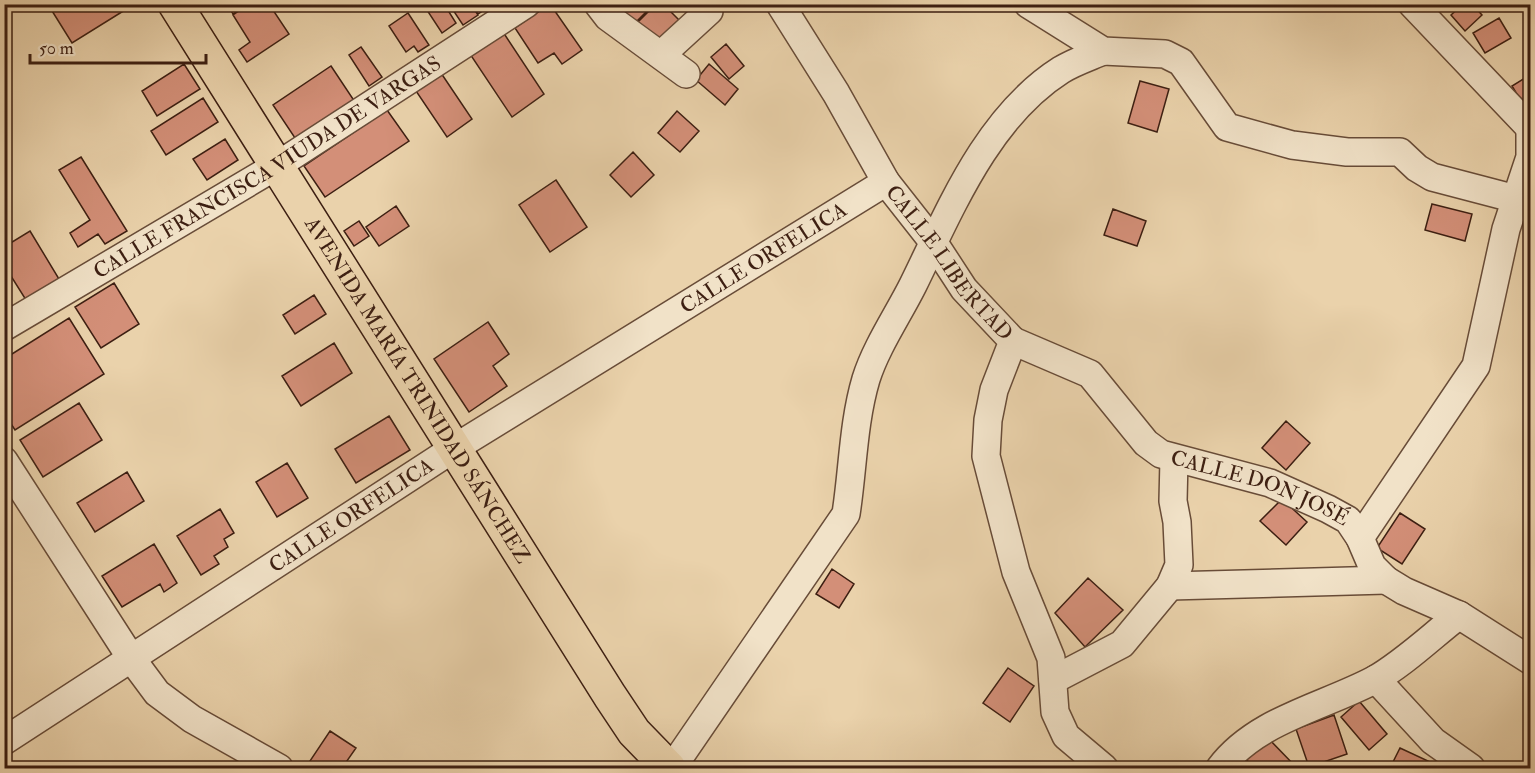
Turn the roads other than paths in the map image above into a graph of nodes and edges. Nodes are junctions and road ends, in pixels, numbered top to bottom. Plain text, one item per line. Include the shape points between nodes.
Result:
1 (175, 4) edge
2 (598, 4) edge
3 (780, 4) edge
4 (1028, 4) edge
5 (1412, 4) edge
6 (525, 5) edge
7 (709, 11) dead end
8 (1103, 51) junction
9 (661, 55) junction
10 (686, 74) dead end
11 (1530, 128) edge
12 (278, 165) junction
13 (886, 182) junction
14 (1516, 199) junction
15 (934, 243) junction
16 (4, 327) edge
17 (1013, 341) junction
18 (453, 449) junction
19 (1174, 459) junction
20 (4, 460) edge
21 (1360, 538) junction
22 (1386, 580) junction
23 (1170, 586) junction
24 (1459, 615) junction
25 (131, 658) junction
26 (1530, 660) edge
27 (1376, 679) junction
28 (1053, 680) junction
29 (4, 741) edge
30 (279, 768) edge
31 (670, 768) edge
32 (1104, 768) edge
33 (1220, 768) edge
34 (1471, 768) edge

1 - 12 main road, AVENIDA MARÍA TRINIDAD SÁNCHEZ
2 - 9 street via 608,17
3 - 13 street, CALLE LIBERTAD
4 - 8 street
5 - 11 street
6 - 12 street, CALLE FRANCISCA VIUDA DE VARGAS
7 - 9 street
8 - 14 street via 1165,54 1181,62 1227,127 1303,146 1347,152 1400,152 1432,177
8 - 15 street via 1062,70 1008,119 969,174
9 - 10 street
11 - 14 street via 1530,157
12 - 16 street, CALLE FRANCISCA VIUDA DE VARGAS
12 - 18 main road, AVENIDA MARÍA TRINIDAD SÁNCHEZ
13 - 15 street, CALLE LIBERTAD
13 - 18 street, CALLE ORFELICA
14 - 21 street via 1476,366
15 - 17 street, CALLE LIBERTAD via 964,289
15 - 31 street via 867,377 854,429 846,514
17 - 19 street, CALLE DON JOSÉ via 1090,374 1146,443
17 - 28 street, CALLE LIBERTAD via 994,390 987,420 986,456 1016,572 1052,658
18 - 25 street, CALLE ORFELICA
18 - 31 main road, AVENIDA MARÍA TRINIDAD SÁNCHEZ via 634,732
19 - 21 street, CALLE DON JOSÉ via 1270,483 1348,520
19 - 23 street via 1179,565
20 - 25 street
21 - 22 street, CALLE DON JOSÉ via 1372,566
22 - 23 street
22 - 24 street, CALLE DON JOSÉ
23 - 28 street via 1122,644
24 - 26 street, CALLE DON JOSÉ
24 - 27 street
25 - 29 street, CALLE ORFELICA
25 - 30 street via 157,693 192,719
27 - 33 street via 1255,735 1232,752
27 - 34 street via 1433,741
28 - 32 street, CALLE LIBERTAD via 1055,712 1066,736

